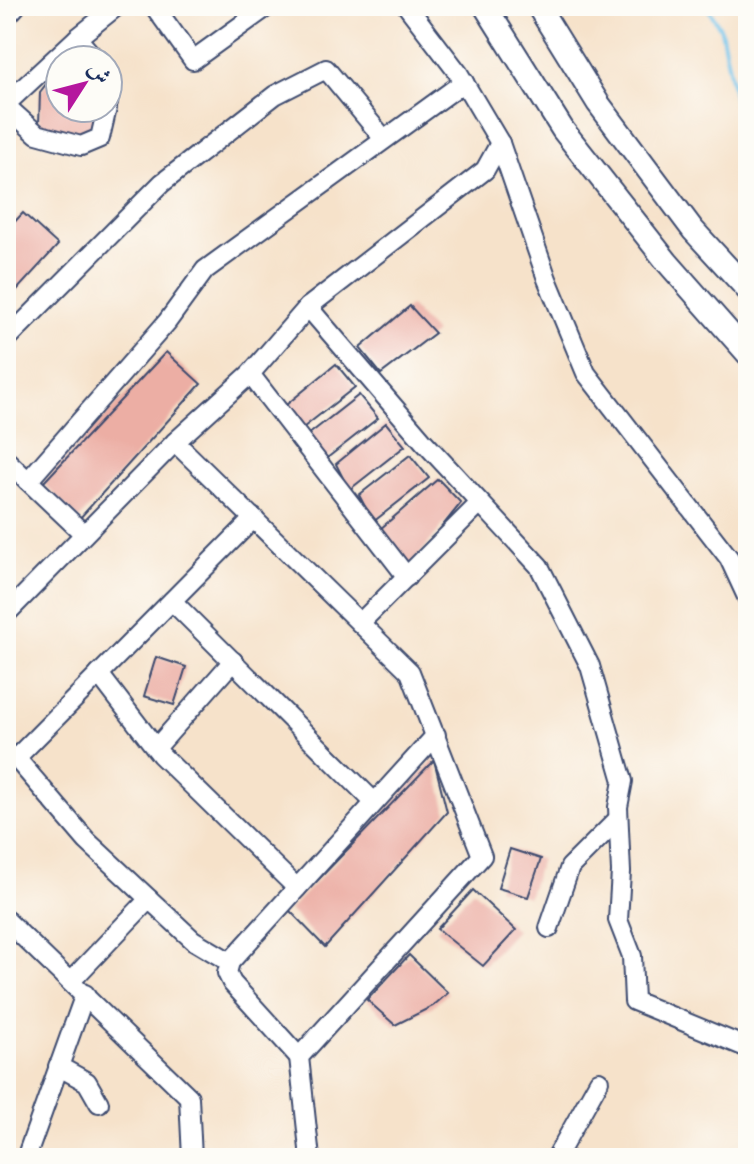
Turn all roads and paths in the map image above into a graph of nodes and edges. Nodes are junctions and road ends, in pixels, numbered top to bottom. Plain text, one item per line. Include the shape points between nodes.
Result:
1 (16, 6) edge
2 (117, 6) edge
3 (154, 6) edge
4 (268, 6) edge
5 (407, 6) edge
6 (485, 6) edge
7 (538, 6) edge
8 (6, 17) edge
9 (77, 38) junction
10 (82, 44) edge
11 (464, 82) junction
12 (6, 105) edge
13 (103, 124) edge
14 (384, 139) junction
15 (500, 143) junction
16 (748, 290) edge
17 (308, 307) junction
18 (6, 340) edge
19 (748, 354) edge
20 (250, 374) junction
21 (175, 442) junction
22 (6, 460) edge
23 (28, 481) junction
24 (480, 503) junction
25 (254, 518) junction
26 (84, 534) junction
27 (407, 577) junction
28 (748, 599) edge
29 (172, 601) junction
30 (6, 614) edge
31 (360, 623) junction
32 (233, 661) junction
33 (99, 674) junction
34 (436, 735) junction
35 (156, 748) junction
36 (374, 802) junction
37 (618, 819) junction
38 (297, 888) junction
39 (149, 899) junction
40 (6, 920) edge
41 (549, 928) dead end
42 (230, 962) junction
43 (78, 988) junction
44 (748, 1048) edge
45 (299, 1057) junction
46 (58, 1066) junction
47 (599, 1081) dead end
48 (99, 1103) dead end
49 (26, 1158) edge
50 (192, 1158) edge
51 (310, 1158) edge
52 (556, 1158) edge

1 - 8 street
2 - 9 street
3 - 4 street via 193,60
5 - 11 street
6 - 19 main road via 563,130
7 - 16 main road via 608,116 693,230
9 - 10 street
9 - 12 street
11 - 14 street
11 - 15 street
12 - 13 street via 37,134 81,146 100,138
14 - 18 street via 326,69 275,95 162,183
14 - 23 street via 205,270 167,322
15 - 17 street via 485,170
15 - 28 street via 586,373 729,558
17 - 20 street
17 - 24 street
20 - 21 street
20 - 27 street
21 - 25 street
21 - 26 street
22 - 23 street
23 - 26 street
24 - 27 street
24 - 37 street via 539,566 590,666 623,781
25 - 29 street
25 - 31 street
26 - 30 street
27 - 31 street
29 - 32 street
29 - 33 street
31 - 34 street via 410,672
32 - 35 street
32 - 36 street
33 - 35 street
33 - 39 street via 16,758 87,841
34 - 36 street
34 - 45 street via 482,856
35 - 38 street
36 - 38 street
37 - 41 street via 570,867
37 - 44 street via 618,920 632,956 634,1001
38 - 42 street
39 - 42 street via 193,940
39 - 43 street
40 - 43 street
42 - 45 street via 227,973 232,983
43 - 46 street
43 - 50 street via 189,1097
45 - 51 street
46 - 48 street via 87,1082
46 - 49 street
47 - 52 street

